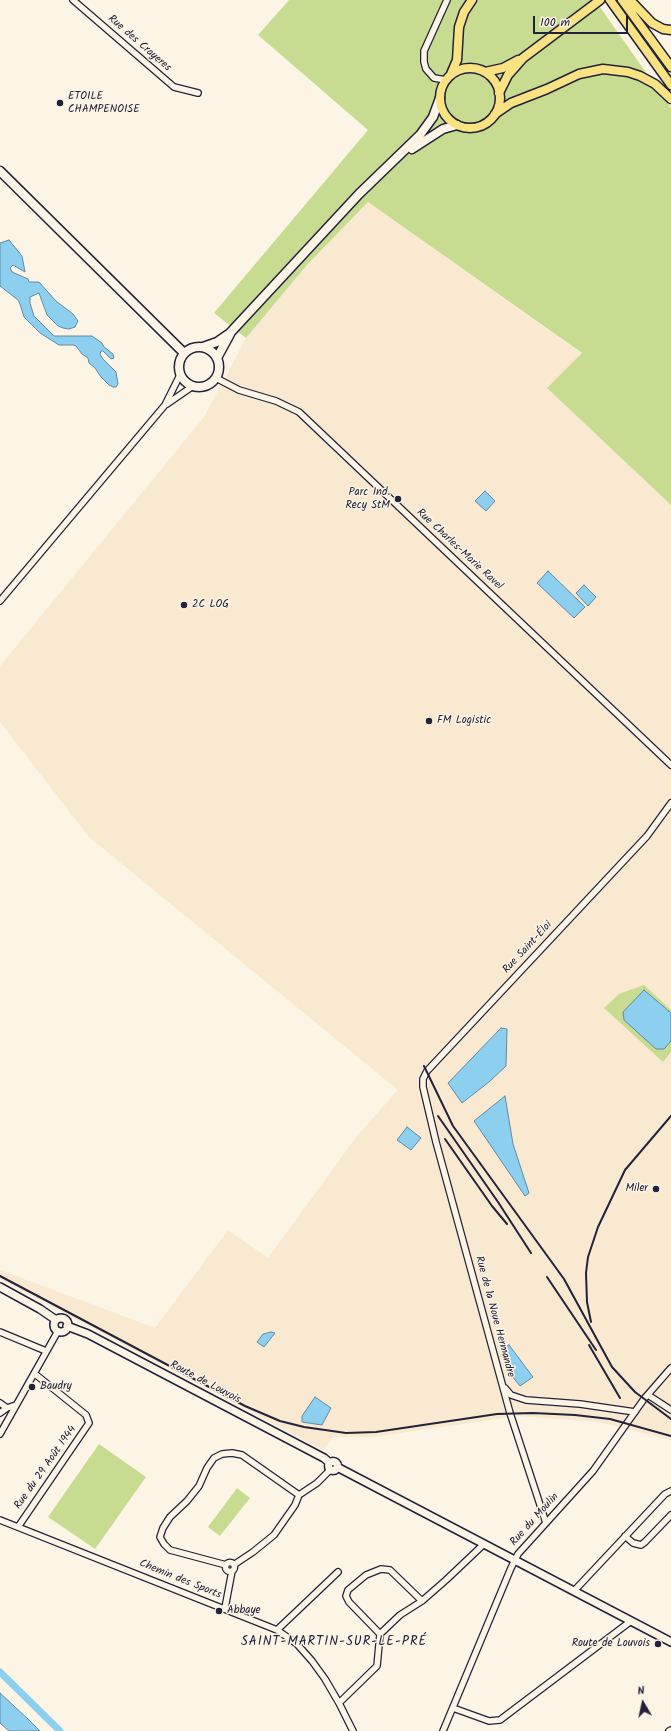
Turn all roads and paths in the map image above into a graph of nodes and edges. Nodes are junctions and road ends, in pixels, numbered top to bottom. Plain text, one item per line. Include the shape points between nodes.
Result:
1 (73, 0) edge
2 (447, 0) edge
3 (472, 0) edge
4 (600, 0) edge
5 (610, 0) edge
6 (622, 0) edge
7 (630, 0) edge
8 (671, 30) edge
9 (523, 58) junction
10 (671, 67) edge
11 (485, 72) junction
12 (449, 77) junction
13 (671, 84) edge
14 (499, 92) junction
15 (198, 93) dead end
16 (440, 98) junction
17 (671, 99) edge
18 (495, 114) junction
19 (457, 124) junction
20 (389, 166) junction
21 (0, 171) edge
22 (230, 333) junction
23 (203, 347) junction
24 (184, 353) junction
25 (217, 358) junction
26 (180, 375) junction
27 (216, 378) junction
28 (193, 386) junction
29 (165, 405) junction
30 (0, 601) edge
31 (671, 765) edge
32 (671, 803) edge
33 (429, 1114) joint
34 (0, 1287) edge
35 (56, 1320) junction
36 (67, 1326) junction
37 (58, 1331) junction
38 (0, 1332) edge
39 (46, 1350) junction
40 (671, 1368) edge
41 (34, 1374) junction
42 (502, 1382) junction
43 (648, 1395) junction
44 (0, 1403) edge
45 (16, 1404) junction
46 (7, 1408) junction
47 (671, 1410) edge
48 (635, 1412) junction
49 (0, 1413) edge
50 (0, 1434) edge
51 (332, 1467) junction
52 (671, 1491) edge
53 (299, 1495) junction
54 (671, 1515) edge
55 (0, 1520) edge
56 (546, 1523) junction
57 (18, 1526) junction
58 (625, 1536) junction
59 (484, 1544) junction
60 (514, 1560) junction
61 (235, 1564) junction
62 (226, 1565) junction
63 (232, 1571) junction
64 (338, 1572) dead end
65 (574, 1592) junction
66 (422, 1601) junction
67 (225, 1608) junction
68 (631, 1621) junction
69 (277, 1630) junction
70 (380, 1634) junction
71 (671, 1642) edge
72 (339, 1702) junction
73 (453, 1708) junction
74 (353, 1731) edge
75 (443, 1731) edge

1 - 15 street, Rue des Crayeres via 174,87
2 - 12 street via 424,51 424,62 426,69 434,78
3 - 12 main road via 464,12 459,27 456,60
4 - 9 main road
5 - 13 main road
6 - 10 main road
7 - 8 main road via 652,23
9 - 11 main road via 503,68
9 - 14 main road via 508,75
11 - 12 main road via 468,68 456,71
11 - 14 main road via 493,78
12 - 16 main road via 442,88
14 - 18 main road via 499,104
16 - 19 main road via 445,114
16 - 20 main road via 425,130
17 - 18 main road via 655,84 640,76 604,69 592,70 511,103
18 - 19 main road via 486,123 475,127
19 - 20 main road via 431,135
20 - 22 main road via 359,194
21 - 24 main road
22 - 23 main road via 217,342
22 - 25 main road
23 - 24 main road via 196,347
23 - 25 main road
24 - 26 main road via 179,364
25 - 27 main road via 219,369
26 - 28 main road
26 - 29 street
27 - 28 main road via 206,386
27 - 31 street, Rue Charles-Marie Ravel via 239,390 276,401 299,412
28 - 29 street
29 - 30 street
32 - 33 street, Rue Saint-Éloi via 647,836 427,1071 422,1083
33 - 42 street, Rue de la Noue Hermandre
34 - 35 street via 40,1308
35 - 36 street via 64,1319
35 - 37 street via 54,1326
36 - 37 street via 64,1331
36 - 51 street, Route de Louvois via 88,1334 324,1458
37 - 39 street
38 - 39 street
39 - 41 street
40 - 43 street, Rue du Moulin
41 - 45 street
41 - 57 street, Rue du 29 Août 1944 via 86,1415 89,1423
42 - 48 street via 511,1395 526,1400
42 - 56 street, Rue de la Noue Hermandre via 512,1422
43 - 47 street
43 - 48 street, Rue du Moulin
44 - 46 street
45 - 46 street
45 - 50 street
46 - 49 street
48 - 56 street, Rue du Moulin via 593,1471
51 - 53 street via 317,1483
51 - 59 street, Route de Louvois
52 - 58 street via 665,1494
53 - 61 street via 295,1505 274,1534
53 - 62 street via 242,1455 222,1454 214,1458 199,1486 162,1528 160,1537 170,1550
54 - 58 street via 641,1545 633,1543
55 - 57 street, Chemin des Sports
56 - 60 street, Rue du Moulin
57 - 67 street, Chemin des Sports
58 - 65 street
59 - 60 street, Route de Louvois
59 - 66 street
60 - 65 street, Route de Louvois
60 - 73 street, Rue du Moulin
61 - 62 street via 231,1562
61 - 63 street
62 - 63 street via 226,1569
63 - 67 street
64 - 69 street
65 - 68 street, Route de Louvois
66 - 70 street via 400,1615
66 - 70 street via 390,1570 381,1569 366,1575 348,1590 346,1596
67 - 69 street, Chemin des Sports
68 - 71 street, Route de Louvois
68 - 73 street via 500,1720 489,1721
69 - 72 street, Chemin des Sports via 297,1644 312,1661
70 - 72 street via 377,1666
72 - 74 street, Chemin des Sports
73 - 75 street, Rue du Moulin

